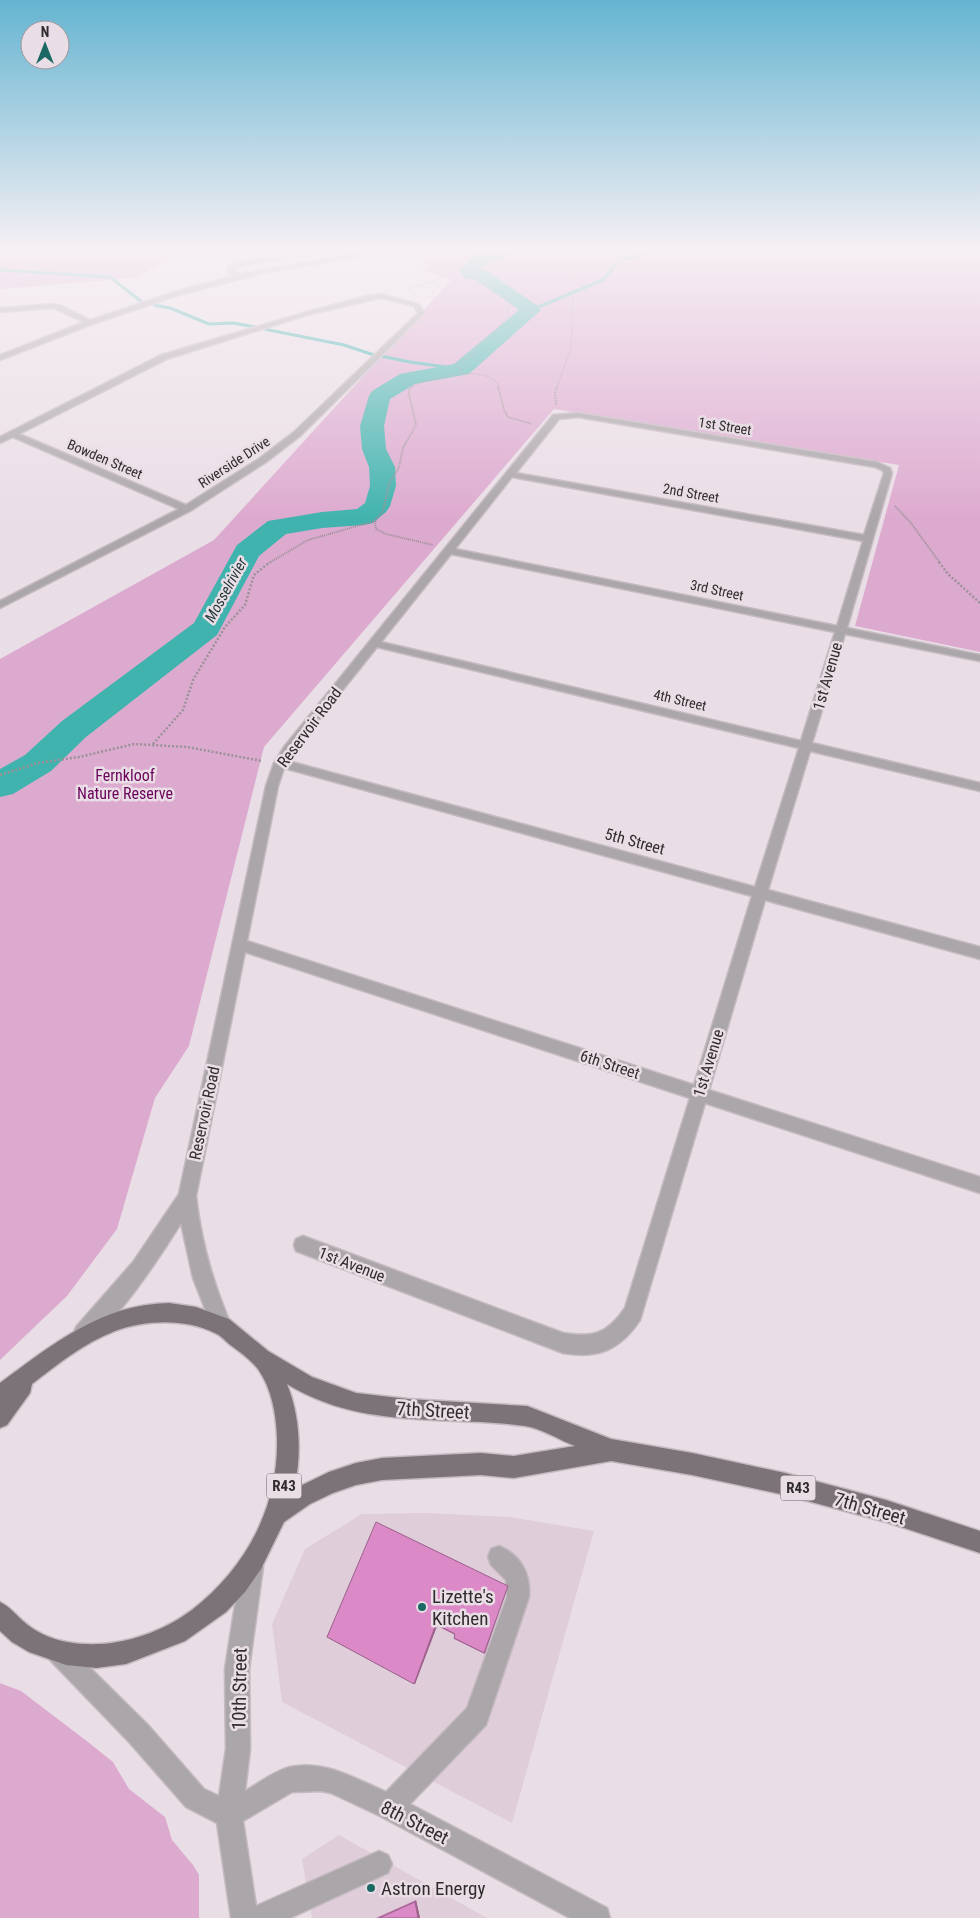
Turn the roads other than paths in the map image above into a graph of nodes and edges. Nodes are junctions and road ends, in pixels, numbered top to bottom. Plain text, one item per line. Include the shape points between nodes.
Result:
1 (48, 339) edge
2 (224, 339) edge
3 (397, 339) edge
4 (0, 358) edge
5 (559, 416) joint
6 (13, 434) junction
7 (0, 440) edge
8 (886, 468) joint
9 (509, 474) junction
10 (187, 509) junction
11 (868, 540) junction
12 (448, 550) junction
13 (0, 605) edge
14 (841, 631) junction
15 (373, 643) junction
16 (980, 658) edge
17 (807, 746) junction
18 (280, 763) junction
19 (980, 787) edge
20 (761, 893) junction
21 (239, 944) junction
22 (980, 953) edge
23 (699, 1093) junction
24 (980, 1185) edge
25 (186, 1196) junction
26 (303, 1245) dead end
27 (221, 1325) junction
28 (82, 1335) junction
29 (259, 1355) junction
30 (41, 1366) junction
31 (0, 1396) edge
32 (0, 1418) edge
33 (611, 1450) junction
34 (276, 1514) junction
35 (980, 1542) edge
36 (499, 1557) dead end
37 (252, 1562) junction
38 (0, 1614) edge
39 (58, 1652) junction
40 (389, 1807) junction
41 (229, 1815) junction
42 (379, 1864) dead end
43 (244, 1918) edge
44 (259, 1918) edge
45 (597, 1918) edge

1 - 4 street
2 - 6 street, Riverside Drive via 142,367
3 - 10 street, Riverside Drive via 279,449
5 - 8 street, 1st Street via 578,415
5 - 9 street, Reservoir Road
6 - 7 street
6 - 10 street, Bowden Street
8 - 11 street, 1st Avenue via 888,473
9 - 11 street, 2nd Street
9 - 12 street, Reservoir Road
10 - 13 street, Riverside Drive
11 - 14 street, 1st Avenue
12 - 14 street, 3rd Street
12 - 15 street, Reservoir Road
14 - 16 street, 3rd Street
14 - 17 street, 1st Avenue
15 - 17 street, 4th Street
15 - 18 street, Reservoir Road
17 - 19 street, 4th Street
17 - 20 street, 1st Avenue
18 - 20 street, 5th Street
18 - 21 street, Reservoir Road via 272,786
20 - 22 street, 5th Street
20 - 23 street, 1st Avenue
21 - 23 street, 6th Street
21 - 25 street, Reservoir Road
23 - 24 street, 6th Street
23 - 26 street, 1st Avenue via 633,1313 626,1326 614,1337 598,1344 563,1343
25 - 27 street, Reservoir Road via 196,1260
25 - 28 street, Reservoir Road via 143,1267 115,1302
27 - 28 main road, R43 via 190,1314 154,1313 118,1320
27 - 29 main road, R43
28 - 30 main road, R43
29 - 33 main road, 7th Street / R43 via 305,1384 356,1403 408,1410 527,1416
29 - 34 main road, R43 via 275,1380 285,1410 289,1442 286,1478
30 - 31 main road, R43
30 - 32 main road, R43
33 - 34 main road, 7th Street / R43 via 514,1467 481,1464 382,1468 329,1483
33 - 35 main road, 7th Street / R43 via 785,1484 886,1511
34 - 37 main road, R43
36 - 40 street via 514,1570 518,1597 477,1716
37 - 39 main road, R43 via 228,1593 197,1620 163,1640 128,1653 92,1658
37 - 41 street, 10th Street via 237,1669 238,1749
38 - 39 main road, R43 via 23,1636
39 - 41 street via 134,1729 195,1798
40 - 41 street, 8th Street via 334,1781 310,1777 289,1780
40 - 45 street, 8th Street
41 - 43 street, 10th Street
42 - 44 street

